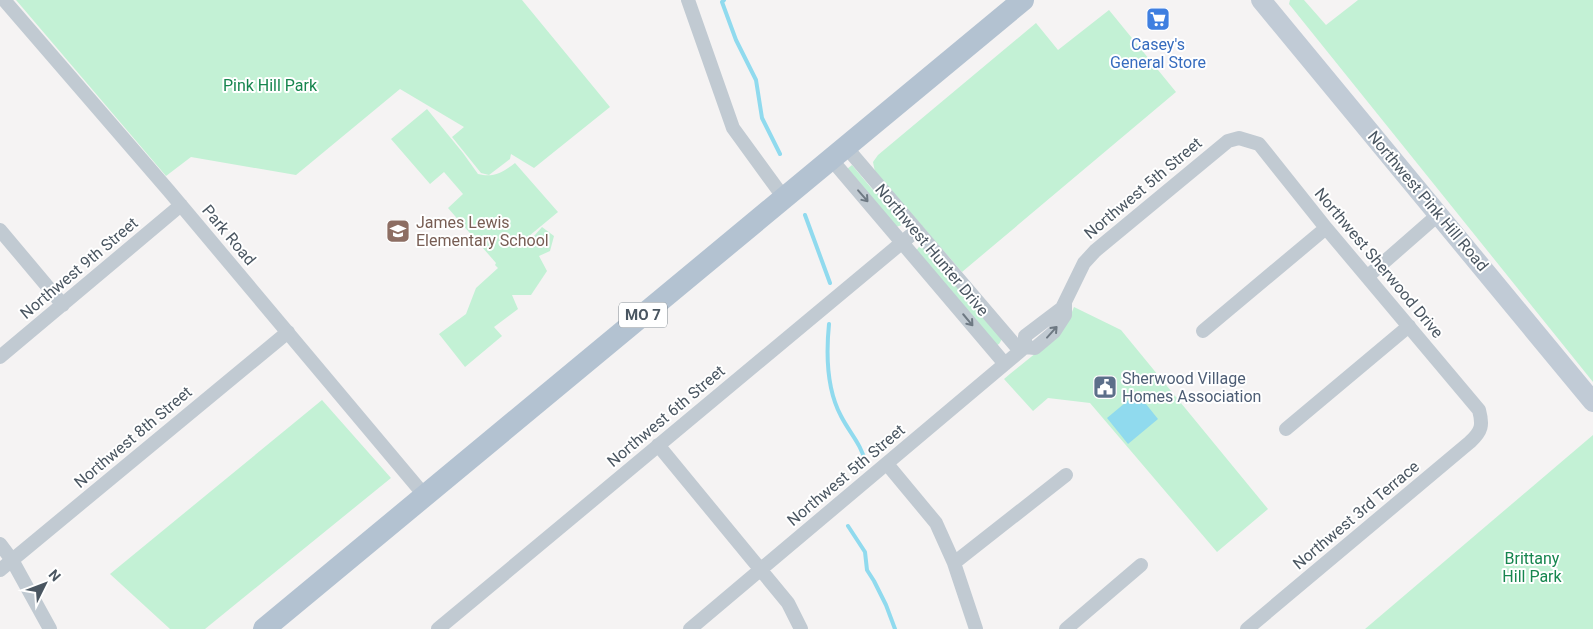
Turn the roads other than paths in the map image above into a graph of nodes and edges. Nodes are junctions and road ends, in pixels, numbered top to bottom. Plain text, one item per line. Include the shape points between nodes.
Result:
1 (4, 0) edge
2 (688, 0) edge
3 (1023, 0) edge
4 (1261, 0) edge
5 (1239, 138) joint
6 (839, 153) junction
7 (784, 198) junction
8 (181, 205) junction
9 (1439, 214) junction
10 (1326, 228) junction
11 (0, 230) edge
12 (918, 230) junction
13 (903, 242) junction
14 (1366, 277) junction
15 (63, 305) junction
16 (1409, 326) junction
17 (1203, 331) dead end
18 (288, 332) junction
19 (1022, 349) junction
20 (0, 357) edge
21 (1005, 364) junction
22 (1593, 402) edge
23 (1482, 422) joint
24 (1286, 429) dead end
25 (658, 445) junction
26 (887, 464) junction
27 (1066, 475) dead end
28 (425, 496) junction
29 (0, 544) edge
30 (12, 560) junction
31 (954, 563) junction
32 (1141, 565) dead end
33 (761, 569) junction
34 (0, 570) edge
35 (50, 629) edge
36 (264, 629) edge
37 (438, 629) edge
38 (690, 629) edge
39 (801, 629) edge
40 (976, 629) edge
41 (1066, 629) edge
42 (1247, 629) edge

1 - 8 street, Park Road
2 - 7 street via 733,128
3 - 6 main road, MO 7
4 - 9 main road, Northwest Pink Hill Road
5 - 10 street, Northwest Sherwood Drive via 1259,144
5 - 19 street, Northwest 5th Street via 1228,141 1095,251 1084,263 1065,302 1065,315 1054,332 1034,348
6 - 7 main road, MO 7
6 - 12 street, Northwest Hunter Drive
6 -> 13 street, Northwest Hunter Drive
7 - 28 main road, MO 7
8 - 15 street, Northwest 9th Street
8 - 18 street, Park Road
9 - 14 street
9 - 22 main road, Northwest Pink Hill Road
10 - 14 street, Northwest Sherwood Drive
10 - 17 street
11 - 15 street
12 - 13 street, Northwest 6th Street
12 - 19 street, Northwest Hunter Drive
13 -> 21 street, Northwest Hunter Drive
13 - 25 street, Northwest 6th Street
14 - 16 street, Northwest Sherwood Drive
15 - 20 street, Northwest 9th Street
16 - 23 street, Northwest Sherwood Drive via 1479,410
16 - 24 street
18 - 28 street, Park Road
18 - 30 street, Northwest 8th Street
19 - 21 street, Northwest 5th Street
21 - 26 street, Northwest 5th Street
23 - 42 street, Northwest 3rd Terrace via 1478,435
25 - 33 street
25 - 37 street, Northwest 6th Street
26 - 31 street via 936,523
26 - 33 street, Northwest 5th Street
27 - 31 street
28 - 36 main road, MO 7
29 - 30 street
30 - 34 street, Northwest 8th Street
30 - 35 street
31 - 40 street
32 - 41 street
33 - 38 street, Northwest 5th Street
33 - 39 street via 788,603

